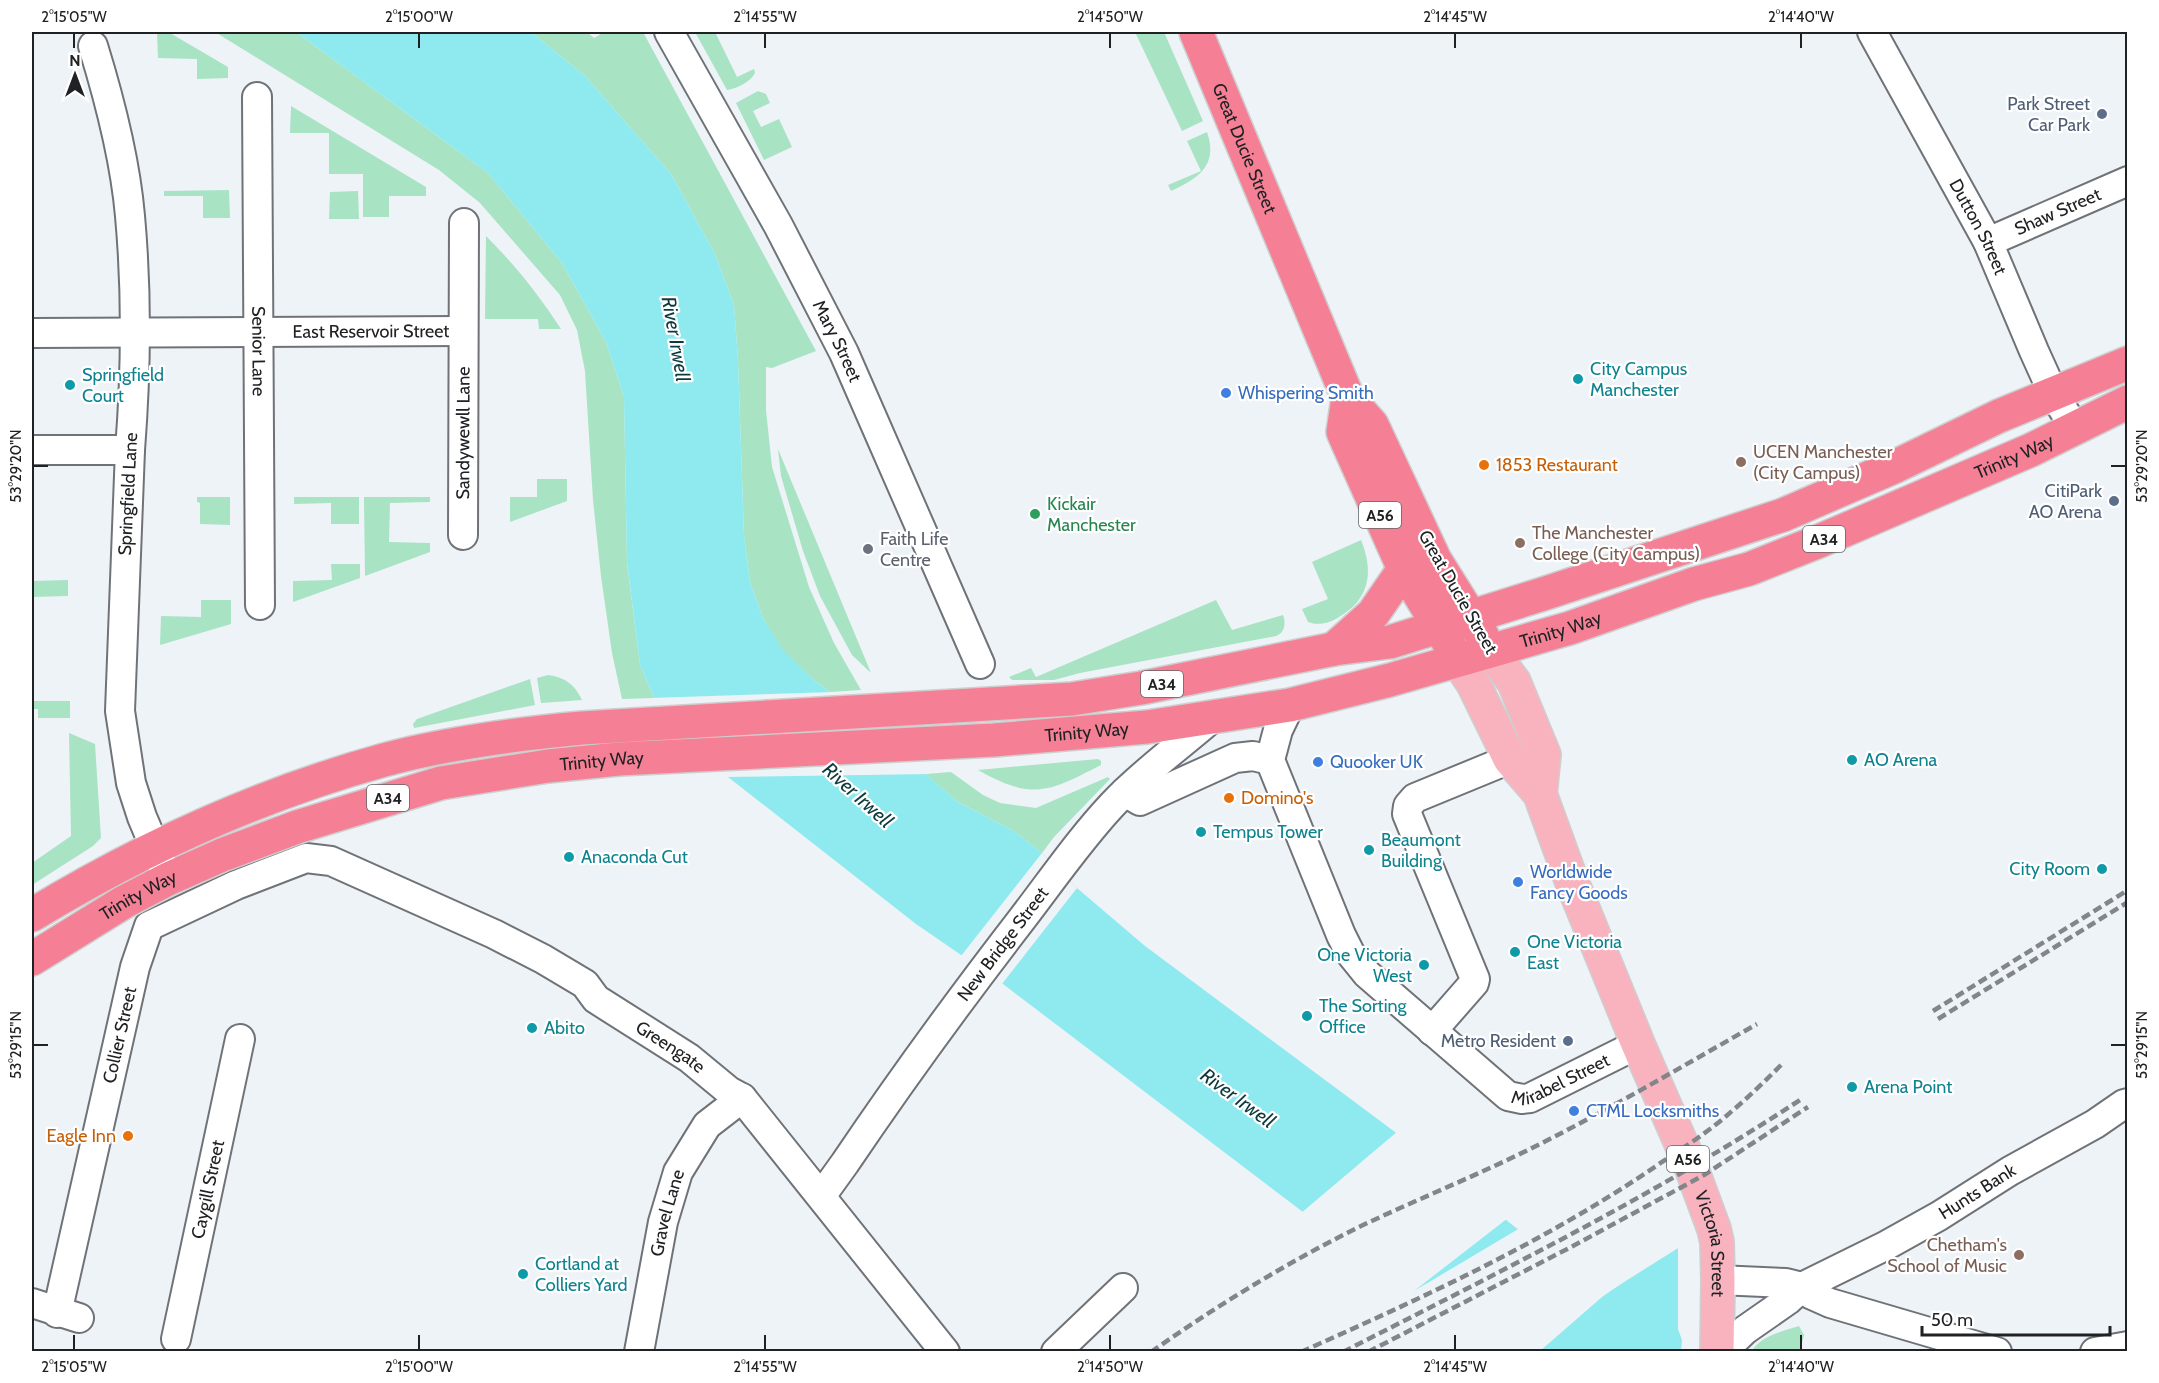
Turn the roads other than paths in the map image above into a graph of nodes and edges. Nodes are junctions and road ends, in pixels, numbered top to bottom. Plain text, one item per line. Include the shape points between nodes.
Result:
1 (669, 32) edge
2 (1196, 32) edge
3 (1872, 32) edge
4 (93, 46) dead end
5 (257, 97) dead end
6 (2127, 181) edge
7 (464, 223) dead end
8 (1988, 242) junction
9 (258, 331) junction
10 (464, 331) junction
11 (134, 332) junction
12 (32, 333) edge
13 (2127, 363) edge
14 (2054, 393) junction
15 (1348, 398) junction
16 (2127, 402) edge
17 (2074, 428) junction
18 (32, 450) edge
19 (130, 450) junction
20 (1896, 466) junction
21 (463, 535) dead end
22 (1404, 569) junction
23 (260, 605) dead end
24 (1470, 616) junction
25 (1440, 626) junction
26 (1334, 649) junction
27 (1492, 652) junction
28 (1458, 661) junction
29 (980, 664) dead end
30 (1290, 705) junction
31 (1213, 717) junction
32 (1510, 759) junction
33 (1270, 760) junction
34 (1125, 792) junction
35 (1540, 794) junction
36 (155, 848) junction
37 (306, 858) joint
38 (168, 879) junction
39 (32, 915) edge
40 (32, 959) edge
41 (1432, 1031) junction
42 (240, 1039) dead end
43 (1638, 1044) junction
44 (742, 1098) junction
45 (2127, 1104) edge
46 (820, 1194) junction
47 (1718, 1280) junction
48 (1802, 1287) junction
49 (1123, 1288) dead end
50 (56, 1311) edge
51 (176, 1339) dead end
52 (2127, 1346) edge
53 (639, 1352) edge
54 (945, 1352) edge
55 (1056, 1352) edge
56 (1717, 1352) edge
57 (1722, 1352) edge
58 (1997, 1352) edge
59 (2095, 1352) edge

1 - 29 street, Mary Street via 778,225 840,345
2 - 15 highway, Great Ducie Street / A56
3 - 8 street, Dutton Street
4 - 11 street, Springfield Lane via 117,133 130,214
5 - 9 street, Senior Lane
6 - 8 street, Shaw Street
7 - 10 street, Sandywewll Lane
8 - 14 street, Dutton Street
9 - 10 street, East Reservoir Street
9 - 11 street, East Reservoir Street
9 - 23 street, Senior Lane
10 - 21 street, Sandywewll Lane
11 - 12 street, East Reservoir Street
11 - 19 street, Springfield Lane
13 - 14 highway, Trinity Way / A34
14 - 17 street, Dutton Street
14 - 20 highway, Trinity Way / A34
15 - 22 highway, Great Ducie Street / A56 via 1343,432
15 - 24 highway, Great Ducie Street / A56 via 1372,425 1435,560
16 - 17 highway, Trinity Way / A34
17 - 20 highway via 2050,423 2025,428 1942,462
17 - 27 highway, Trinity Way / A34 via 1817,543 1749,569
18 - 19 street
19 - 36 street, Springfield Lane via 120,700 127,765 141,817
20 - 24 highway, Trinity Way / A34 via 1783,514
22 - 25 highway, Great Ducie Street / A56
22 - 26 highway via 1373,614
24 - 25 highway, Trinity Way / A34
24 - 27 highway, Great Ducie Street / A56
25 - 26 highway, Trinity Way / A34 via 1390,642
25 - 28 highway, Great Ducie Street / A56
26 - 36 highway, Trinity Way / A34 via 1072,699 582,728 498,738 385,760 261,802
27 - 28 highway, Trinity Way / A34
27 - 35 main road, Great Ducie Street / A56 via 1514,682 1544,755
28 - 30 highway, Trinity Way / A34
28 - 32 main road, Great Ducie Street / A56
30 - 31 highway, Trinity Way / A34
30 - 33 street
31 - 34 street, New Bridge Street
31 - 38 highway, Trinity Way / A34 via 994,740 548,766 441,783 297,827
32 - 35 main road, Great Ducie Street / A56
32 - 41 street via 1414,798 1408,806 1407,814 1475,979
33 - 34 street via 1253,756 1235,758 1140,801
33 - 41 street, Mirabel Street via 1350,953 1367,974
34 - 46 street, New Bridge Street via 978,976
35 - 43 main road, Great Ducie Street / A56
36 - 38 street, Springfield Lane
36 - 39 highway, Trinity Way / A34
37 - 44 street, Greengate via 331,861 494,934 590,992
37 - 50 street, Collier Street via 236,885 149,926 135,967
38 - 40 highway, Trinity Way / A34
41 - 43 street, Mirabel Street via 1508,1096 1522,1100
42 - 51 street, Caygill Street
43 - 47 main road, Victoria Street / A56 via 1714,1229
44 - 46 street, Greengate
44 - 53 street, Gravel Lane via 707,1125 678,1172 663,1222
45 - 48 street, Hunts Bank via 1939,1216
46 - 54 street, Greengate
47 - 48 street
47 - 56 main road, Victoria Street / A56
48 - 57 street, Hunts Bank
48 - 58 street via 1830,1303
49 - 55 street
52 - 59 street

